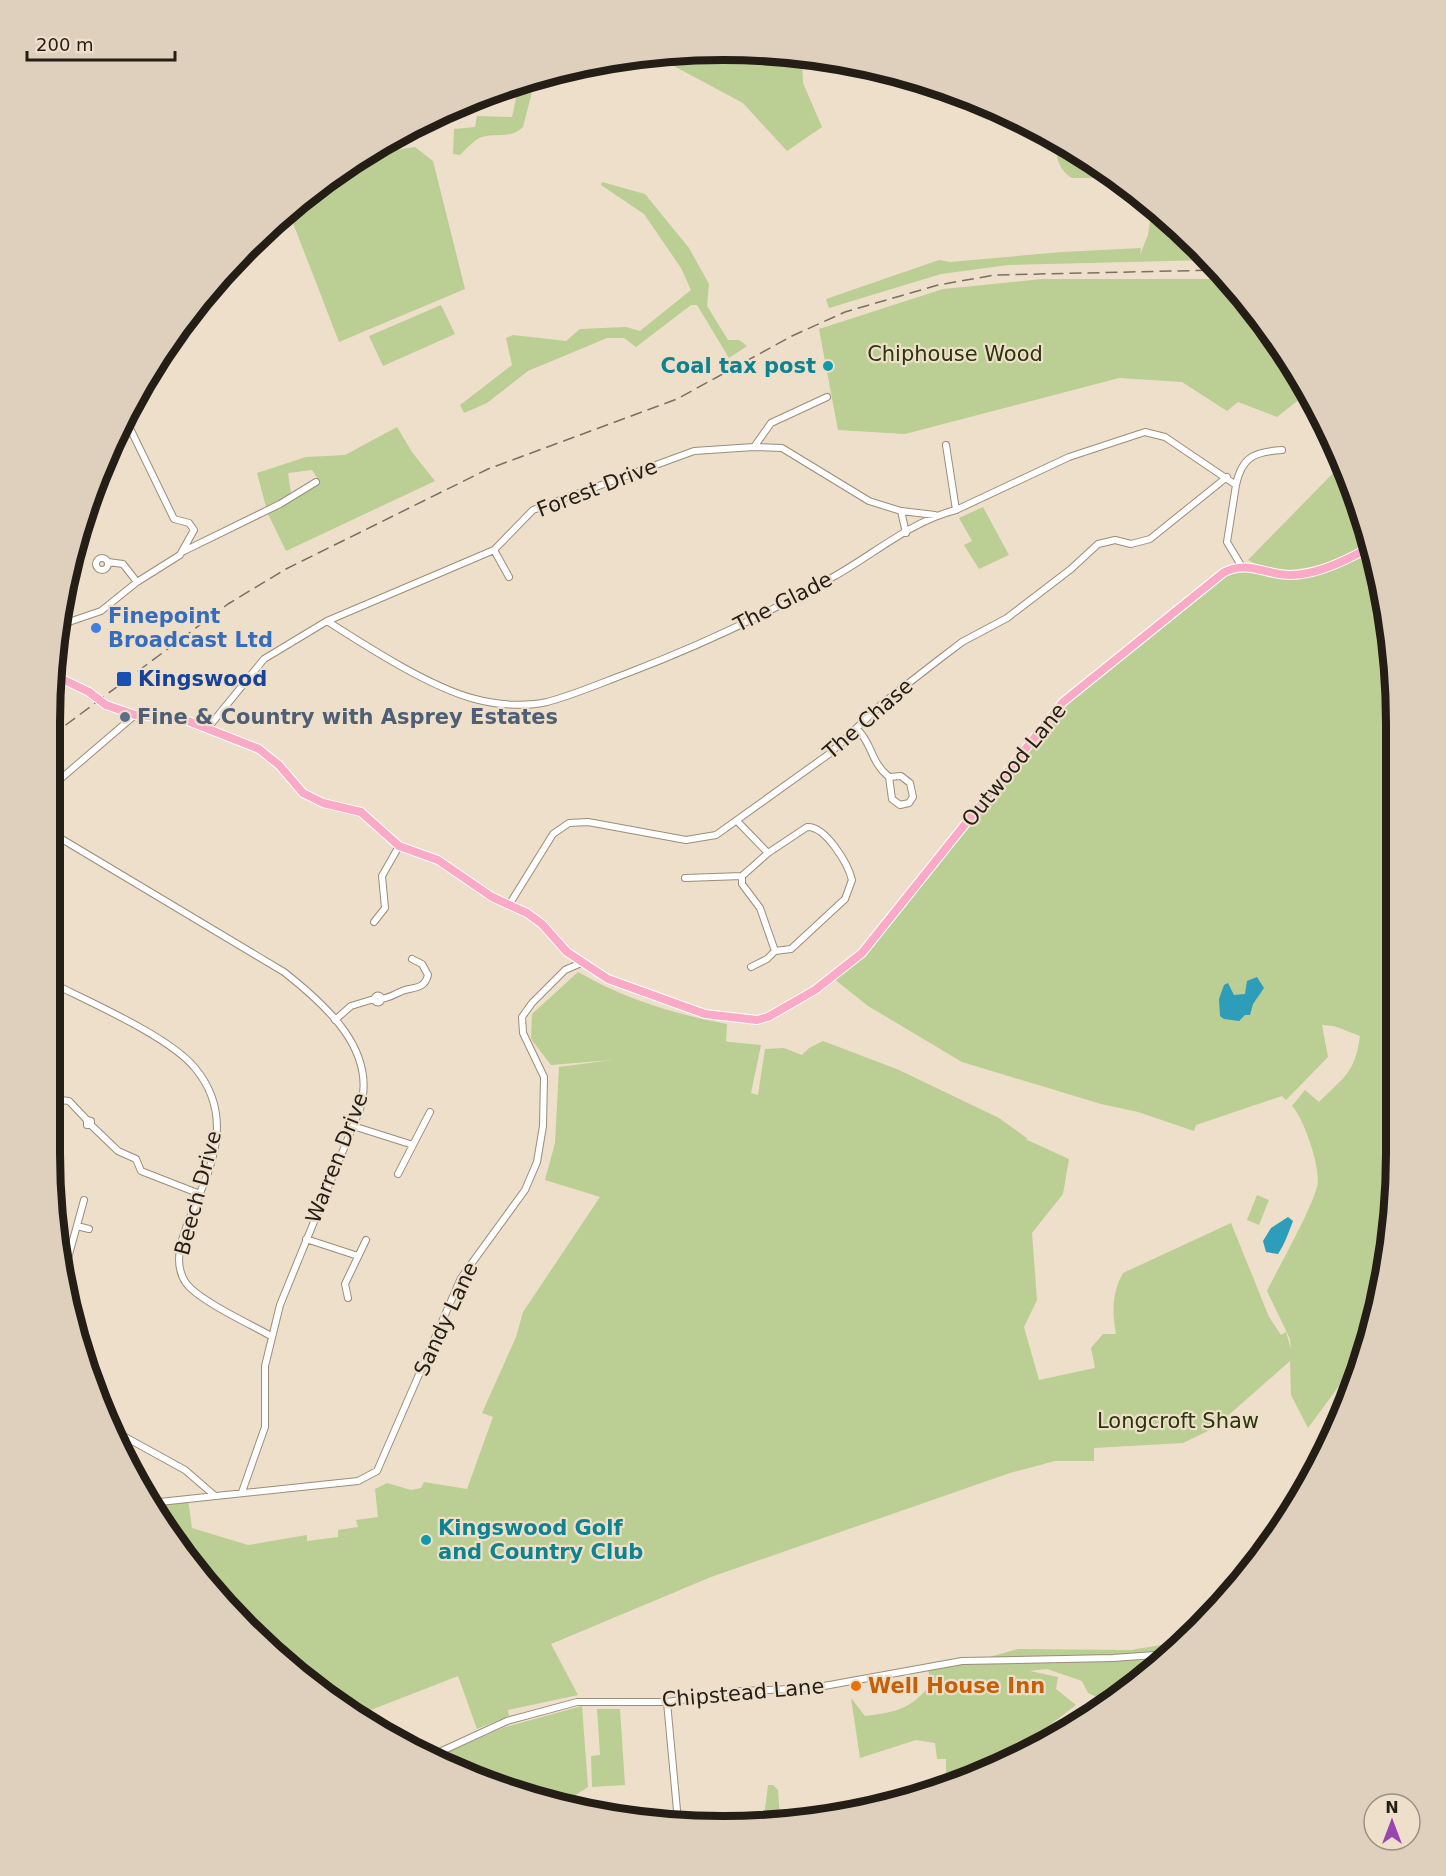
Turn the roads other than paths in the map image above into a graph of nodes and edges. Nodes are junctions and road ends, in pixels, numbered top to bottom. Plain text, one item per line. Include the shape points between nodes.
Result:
1 (827, 397) dead end
2 (129, 428) edge
3 (946, 445) dead end
4 (753, 447) junction
5 (1282, 450) dead end
6 (1227, 477) junction
7 (316, 482) dead end
8 (1236, 485) junction
9 (956, 510) junction
10 (901, 511) junction
11 (935, 515) junction
12 (906, 533) junction
13 (494, 550) junction
14 (1363, 550) edge
15 (184, 551) junction
16 (108, 562) dead end
17 (1242, 567) junction
18 (509, 577) dead end
19 (137, 582) junction
20 (327, 621) junction
21 (68, 622) edge
22 (61, 677) edge
23 (135, 715) junction
24 (207, 729) junction
25 (857, 729) junction
26 (889, 777) junction
27 (60, 779) edge
28 (738, 822) junction
29 (60, 837) edge
30 (399, 846) junction
31 (768, 853) junction
32 (741, 876) junction
33 (685, 878) dead end
34 (509, 905) junction
35 (374, 922) dead end
36 (775, 951) junction
37 (567, 952) junction
38 (412, 959) dead end
39 (581, 963) junction
40 (752, 967) dead end
41 (566, 970) junction
42 (60, 987) edge
43 (335, 1020) junction
44 (60, 1100) edge
45 (430, 1112) dead end
46 (353, 1126) junction
47 (412, 1145) junction
48 (398, 1173) dead end
49 (200, 1194) junction
50 (84, 1200) dead end
51 (77, 1226) junction
52 (89, 1229) dead end
53 (306, 1239) junction
54 (366, 1240) dead end
55 (69, 1256) edge
56 (358, 1256) junction
57 (348, 1298) dead end
58 (271, 1336) junction
59 (123, 1436) edge
60 (242, 1492) junction
61 (214, 1495) junction
62 (160, 1502) edge
63 (1155, 1655) edge
64 (667, 1702) junction
65 (439, 1752) edge
66 (677, 1815) edge

1 - 4 street via 771,423
2 - 15 street via 174,519 192,526
3 - 9 street
4 - 10 street, Forest Drive via 782,448 870,501
4 - 13 street, Forest Drive via 694,451 554,501 533,510
5 - 8 street via 1259,452 1248,459 1239,471
6 - 8 street, The Glade
6 - 9 street, The Glade via 1165,437 1145,432 1069,457
6 - 25 street, The Chase via 1150,539 1131,544 1115,540 1098,544 1007,618 941,658 883,703
7 - 15 street
8 - 17 street via 1227,542
9 - 11 street, The Glade
10 - 11 street, Forest Drive
10 - 12 street
11 - 12 street, The Glade
12 - 20 street, The Glade via 779,607 654,663 545,702 511,705 474,699 432,681
13 - 18 street
13 - 20 street, Forest Drive
14 - 17 main road via 1298,575
15 - 19 street
16 - 19 street via 123,564
17 - 39 main road, Outwood Lane via 1223,573 1063,702 853,962 815,990 764,1019 731,1018 686,1009 626,987
19 - 21 street via 101,611
20 - 24 street, Forest Drive via 264,659
22 - 23 main road, bridge via 106,705
23 - 24 main road via 183,719
23 - 27 street
24 - 30 main road via 269,755 303,793 361,812
25 - 26 street via 868,744 874,763
25 - 28 street, The Chase
26 - 26 street via 892,799 900,805 909,803 913,794 908,780
28 - 31 street
28 - 34 street, The Chase via 716,835 693,840 588,822 569,823 553,834
29 - 43 street, Warren Drive via 284,972
30 - 34 main road, Outwood Lane via 438,860
30 - 35 street via 382,876 386,908
31 - 32 street
31 - 36 street via 803,828 812,826 843,858 852,880 845,899 788,951
32 - 33 street
32 - 36 street via 742,884 760,908
34 - 37 main road, Outwood Lane via 535,918
36 - 40 street
37 - 39 main road, Outwood Lane
37 - 41 street
38 - 43 street via 428,975 418,989 351,1006
39 - 41 street, Sandy Lane
41 - 60 street, Sandy Lane via 522,1017 523,1033 544,1077 541,1144 531,1180 460,1278 380,1467 358,1481
42 - 49 street, Beech Drive via 169,1045 194,1066 214,1101 218,1131
43 - 46 street, Warren Drive via 352,1044 365,1076 365,1092
44 - 49 street via 69,1101 118,1151 136,1159 141,1171
45 - 47 street
46 - 47 street
46 - 53 street, Warren Drive
47 - 48 street
49 - 58 street, Beech Drive via 182,1243 181,1275 197,1293
50 - 51 street
51 - 52 street
51 - 55 street
53 - 56 street
53 - 58 street, Warren Drive
54 - 56 street
56 - 57 street via 345,1284
58 - 60 street, Warren Drive via 265,1373 265,1427
59 - 61 street via 176,1464
60 - 61 street, Sandy Lane
61 - 62 street, Sandy Lane
63 - 64 street, Chipstead Lane via 962,1661 813,1688 742,1691
64 - 65 street, Chipstead Lane via 577,1702 507,1721
64 - 66 street

